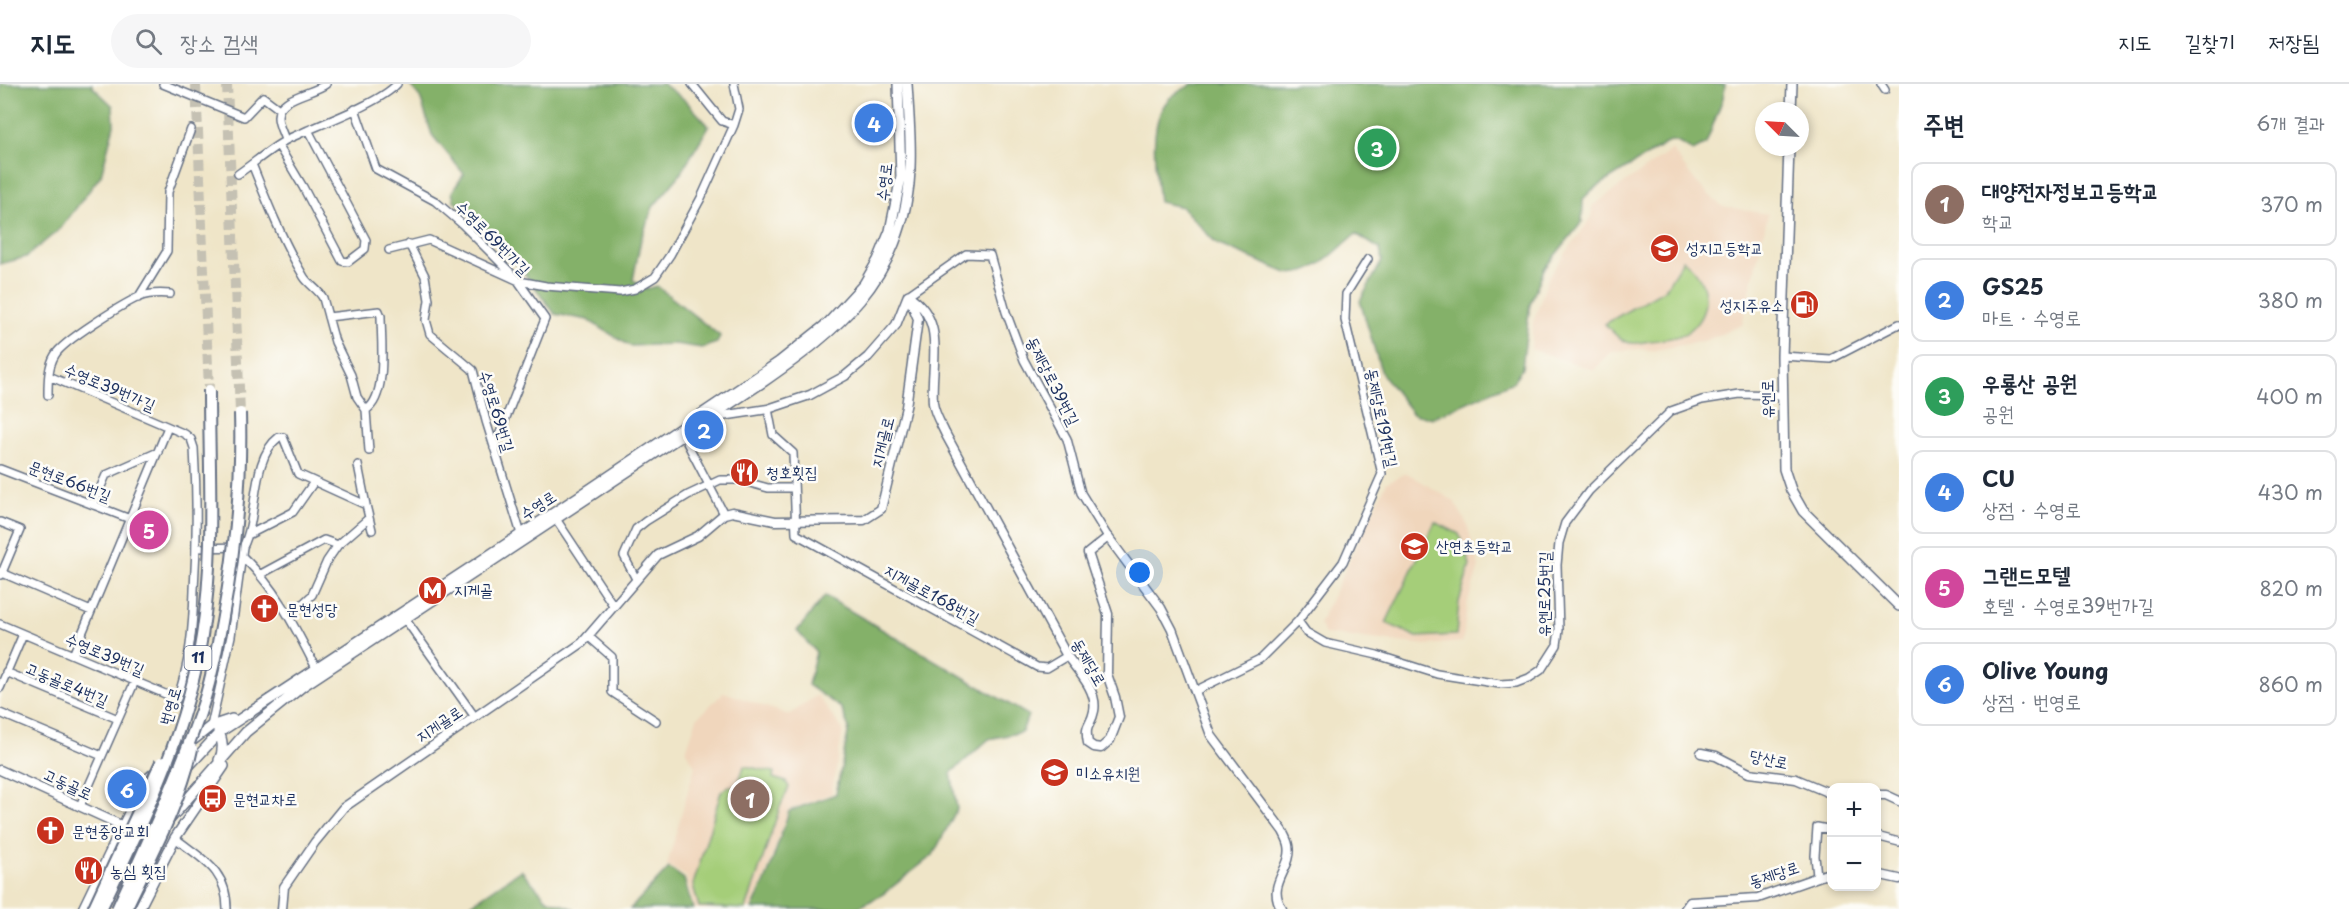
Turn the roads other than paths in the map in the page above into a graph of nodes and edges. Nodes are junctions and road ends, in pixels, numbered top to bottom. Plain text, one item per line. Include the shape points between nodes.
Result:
1 (163, 84) edge
2 (326, 84) edge
3 (397, 84) edge
4 (692, 84) edge
5 (734, 84) edge
6 (898, 84) edge
7 (907, 84) edge
8 (1792, 84) edge
9 (1791, 102) edge
10 (279, 109) junction
11 (355, 109) junction
12 (734, 125) junction
13 (191, 129) dead end
14 (308, 130) junction
15 (285, 140) junction
16 (278, 146) junction
17 (1790, 156) edge
18 (252, 164) junction
19 (238, 174) dead end
20 (408, 244) junction
21 (389, 250) dead end
22 (1368, 259) dead end
23 (519, 281) junction
24 (170, 294) dead end
25 (908, 295) junction
26 (138, 298) junction
27 (328, 317) junction
28 (1899, 324) edge
29 (1782, 356) junction
30 (49, 376) junction
31 (209, 390) tunnel mouth
32 (48, 395) dead end
33 (1782, 395) junction
34 (768, 409) junction
35 (366, 410) junction
36 (711, 412) junction
37 (240, 413) tunnel mouth
38 (168, 427) junction
39 (682, 435) junction
40 (494, 448) junction
41 (369, 451) dead end
42 (158, 452) junction
43 (358, 465) dead end
44 (0, 469) edge
45 (314, 482) junction
46 (709, 485) junction
47 (794, 488) junction
48 (93, 505) junction
49 (366, 505) junction
50 (724, 514) junction
51 (130, 519) junction
52 (369, 519) junction
53 (556, 519) junction
54 (795, 520) junction
55 (0, 522) edge
56 (372, 530) dead end
57 (250, 534) junction
58 (521, 534) junction
59 (1108, 537) junction
60 (338, 545) junction
61 (243, 547) junction
62 (197, 548) junction
63 (242, 556) junction
64 (1, 574) edge
65 (261, 574) junction
66 (636, 579) junction
67 (613, 605) junction
68 (1899, 606) edge
69 (91, 611) junction
70 (290, 616) junction
71 (405, 619) junction
72 (1298, 621) junction
73 (0, 624) edge
74 (23, 634) junction
75 (588, 636) junction
76 (73, 655) junction
77 (1067, 656) junction
78 (316, 668) junction
79 (6, 672) junction
80 (135, 681) junction
81 (0, 688) edge
82 (1195, 691) junction
83 (0, 713) edge
84 (200, 714) junction
85 (243, 716) junction
86 (475, 717) junction
87 (118, 719) junction
88 (656, 721) dead end
89 (211, 726) junction
90 (254, 726) junction
91 (220, 732) junction
92 (167, 748) dead end
93 (1701, 753) dead end
94 (102, 756) junction
95 (0, 770) edge
96 (212, 771) junction
97 (1827, 792) edge
98 (1881, 795) edge
99 (1899, 801) edge
100 (80, 806) junction
101 (123, 826) junction
102 (1827, 829) edge
103 (1880, 837) edge
104 (175, 838) junction
105 (1899, 842) edge
106 (1827, 873) edge
107 (1881, 875) edge
108 (1818, 876) junction
109 (1899, 879) edge
110 (1688, 905) edge
111 (83, 909) edge
112 (93, 909) edge
113 (103, 909) edge
114 (115, 909) edge
115 (126, 909) edge
116 (139, 909) edge
117 (227, 909) edge
118 (282, 909) edge
119 (1282, 909) edge

1 - 10 street via 244,117 263,97
2 - 10 street
3 - 11 street
4 - 12 street via 722,121
5 - 12 street via 739,109
6 - 36 main road, 수영로 via 900,190 890,231 873,270 844,309 809,340
7 - 36 main road, 수영로 via 908,190 896,240 882,270 857,306 833,329 798,357
8 - 9 main road
10 - 15 street
11 - 14 street
11 - 23 street, 수영로69번가길 via 376,169 435,201
12 - 23 street via 701,198 655,277 635,289 620,292
13 - 26 street via 168,192 167,251
14 - 15 street
14 - 16 street via 366,240 365,249 348,262 342,261
15 - 16 street
16 - 18 street
17 - 29 main road, 유엔로
18 - 19 street
18 - 27 street via 289,249 309,285 320,293
20 - 21 street
20 - 23 street via 429,240
20 - 40 street, 수영로69번길 via 425,276 430,334 473,370
22 - 72 street, 동제당로191번길 via 1346,294 1345,320 1382,474 1343,562
23 - 40 street, 수영로69번가길 via 545,319
24 - 26 street, 수영로39번가길
25 - 34 street via 896,325 845,376 810,395
25 - 54 street, 지게골로 via 918,319 906,407 881,509 864,520
25 - 59 street, 동제당로39번길 via 966,254 990,255 1024,360 1067,439 1081,493
25 - 77 street, 동제당로 via 920,303 933,325 933,405 945,434
26 - 30 street, 수영로39번가길 via 61,347 54,356
27 - 35 street via 357,397
27 - 35 street via 379,311 381,371 373,406
28 - 29 street via 1831,359
29 - 33 main road, 유엔로
30 - 32 street, 수영로39번가길
30 - 38 street, 수영로39번가길
31 - 113 highway, 번영로 / 11, bridge via 208,574 202,635 190,693 160,781
33 - 68 main road, 유엔로 via 1784,469 1791,490 1803,511
33 - 72 street, 유엔로25번길 via 1730,395 1671,411 1589,491 1565,523 1559,543 1557,645 1541,670 1530,678 1500,684 1437,674 1325,643 1306,632
34 - 36 street via 722,416
34 - 47 street via 773,435 793,453
35 - 41 street
36 - 39 main road, 수영로
36 - 58 main road, 수영로
37 - 84 highway, 번영로 / 11, bridge via 239,504 232,563 216,654
38 - 42 street, 수영로39번가길
38 - 62 street via 185,434 194,448
39 - 46 street
39 - 53 main road, 수영로
40 - 58 street, 수영로69번길
42 - 48 street via 106,475
42 - 51 street, 수영로39번가길
43 - 49 street
44 - 48 street, 문현로66번길
45 - 49 street
45 - 57 street via 293,512
45 - 57 street via 298,474 283,437 279,436 260,470
46 - 47 street via 720,480 739,480 768,488
46 - 50 street
46 - 66 street via 636,529 624,556
47 - 54 street
48 - 51 street, 문현로66번길
49 - 52 street
50 - 54 street, 지게골로
50 - 66 street, 지게골로 via 698,536 658,555
51 - 69 street, 수영로39번가길
52 - 56 street
52 - 60 street
53 - 67 street, 수영로
53 - 71 main road, 수영로
54 - 77 street, 지게골로168번길 via 796,534 1037,667 1047,668
55 - 64 street via 20,530
57 - 61 street
58 - 78 main road, 수영로
59 - 77 street, 동제당로 via 1088,553 1108,614 1107,674 1119,717 1110,740 1101,748 1088,742 1085,729 1094,711 1093,697
59 - 82 street via 1161,608
60 - 65 street via 324,540
60 - 70 street via 312,595
61 - 62 street
61 - 63 street
62 - 80 street, 수영로39번길 via 192,632 177,699
63 - 65 street
63 - 89 street via 231,636
64 - 69 street
65 - 70 street
66 - 67 street, 지게골로
67 - 75 street, 지게골로
69 - 76 street, 수영로39번가길
70 - 78 street
71 - 86 street
71 - 90 main road, 수영로 via 303,686
72 - 82 street, 동제당로191번길 via 1260,659
73 - 74 street, 수영로39번길
74 - 76 street, 수영로39번길
74 - 79 street
75 - 86 street, 지게골로
75 - 88 street via 612,657 612,692
76 - 80 street, 수영로39번길
78 - 85 main road, 수영로
79 - 81 street
79 - 87 street, 고동골로4번길
80 - 87 street, 고동골로4번길
82 - 119 street via 1211,735 1267,808 1290,846 1276,888 1276,901
83 - 94 street
84 - 114 highway, 번영로 / 11, bridge
84 - 115 highway, bridge via 187,773
85 - 89 main road
85 - 91 main road, 수영로
86 - 118 street, 지게골로 via 343,808 285,886
87 - 94 street, 고동골로4번길
89 - 91 main road
89 - 101 main road via 144,782
90 - 96 main road, 수영로
90 - 104 main road, 수영로
91 - 96 main road via 222,754
91 - 113 main road, 수영로 via 191,763 148,823
92 - 112 highway, bridge
93 - 97 street, 당산로 via 1749,773 1796,779
94 - 100 street, 고동골로4번길
95 - 100 street, 고동골로
96 - 114 main road, 수영로 via 152,840
98 - 99 street
100 - 101 street, 고동골로
101 - 111 main road
102 - 108 street via 1817,827
103 - 105 street
104 - 116 main road, 수영로
104 - 117 street via 219,873
106 - 108 street, 동제당로
107 - 109 street
108 - 110 street, 동제당로 via 1758,898

